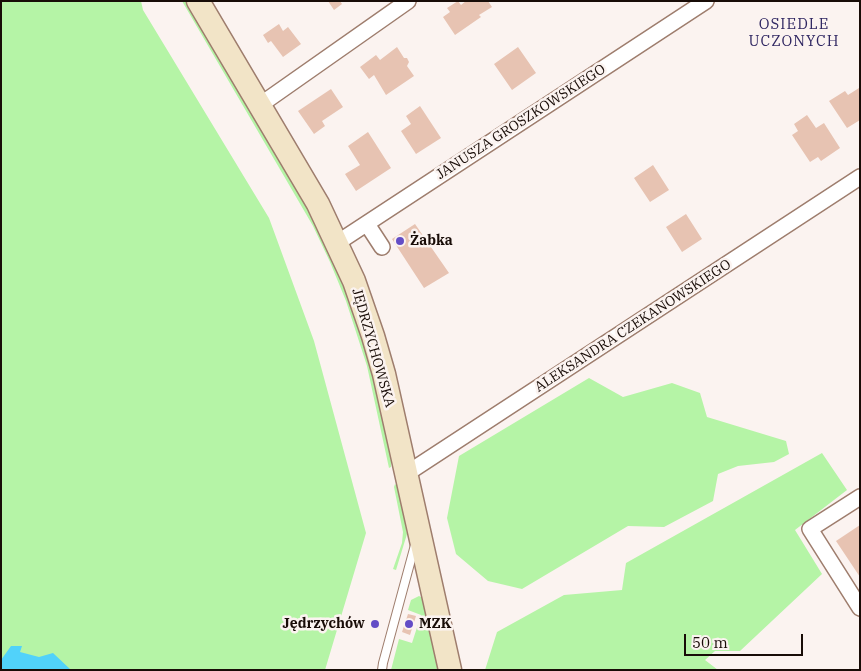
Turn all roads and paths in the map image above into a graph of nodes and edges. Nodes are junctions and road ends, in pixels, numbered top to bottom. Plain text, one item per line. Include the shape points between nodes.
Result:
1 (198, 1) edge
2 (408, 1) edge
3 (706, 1) edge
4 (260, 105) junction
5 (860, 177) edge
6 (367, 224) junction
7 (337, 243) junction
8 (382, 247) dead end
9 (406, 474) junction
10 (860, 497) edge
11 (419, 531) junction
12 (860, 608) edge
13 (382, 670) edge
14 (450, 670) edge

1 - 4 main road, JĘDRZYCHOWSKA
2 - 4 street
3 - 6 street, JANUSZA GROSZKOWSKIEGO
4 - 7 main road, JĘDRZYCHOWSKA
5 - 9 street, ALEKSANDRA CZEKANOWSKIEGO
6 - 7 street, JANUSZA GROSZKOWSKIEGO
6 - 8 street
7 - 9 main road, JĘDRZYCHOWSKA via 373,336
9 - 11 main road, JĘDRZYCHOWSKA
10 - 12 street via 810,529
11 - 13 lane
11 - 14 main road, JĘDRZYCHOWSKA

